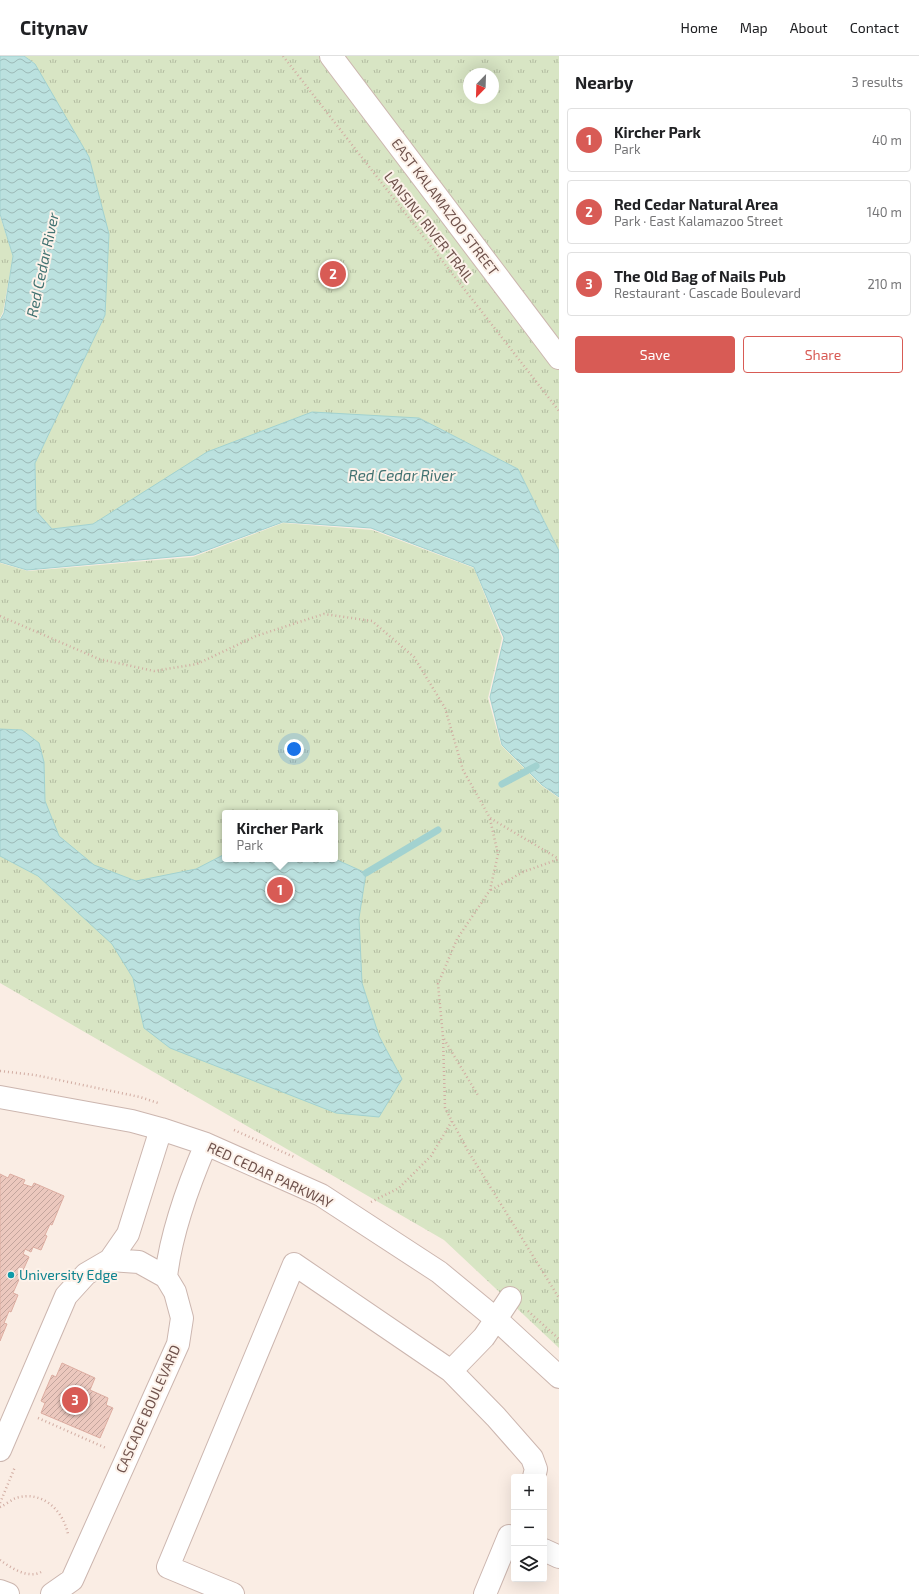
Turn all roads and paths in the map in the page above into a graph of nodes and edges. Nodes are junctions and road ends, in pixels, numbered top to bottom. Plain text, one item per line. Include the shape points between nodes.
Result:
1 (283, 56) edge
2 (331, 56) edge
3 (559, 358) edge
4 (559, 412) edge
5 (0, 616) edge
6 (490, 818) junction
7 (559, 859) edge
8 (490, 890) junction
9 (443, 1038) junction
10 (0, 1097) edge
11 (479, 1097) dead end
12 (452, 1121) junction
13 (161, 1129) junction
14 (206, 1144) junction
15 (371, 1202) dead end
16 (110, 1260) junction
17 (166, 1277) junction
18 (510, 1298) dead end
19 (559, 1298) edge
20 (496, 1319) junction
21 (451, 1371) junction
22 (559, 1377) edge
23 (33, 1416) dead end
24 (37, 1418) junction
25 (34, 1425) dead end
26 (108, 1448) junction
27 (112, 1450) dead end
28 (9, 1455) edge
29 (105, 1455) dead end
30 (535, 1474) edge
31 (0, 1503) edge
32 (0, 1507) edge
33 (72, 1531) dead end
34 (511, 1534) edge
35 (547, 1551) edge
36 (559, 1557) edge
37 (0, 1560) edge
38 (43, 1571) dead end
39 (0, 1590) edge
40 (8, 1594) edge
41 (52, 1594) edge
42 (233, 1594) edge
43 (485, 1594) edge

1 - 4 path, LANSING RIVER TRAIL
2 - 3 street, EAST KALAMAZOO STREET
5 - 6 path via 99,659 154,671 198,664 256,636 324,614 372,621 414,657 445,708 463,770
6 - 7 path
6 - 8 path via 498,854
7 - 8 path via 523,872
8 - 9 path via 457,939 438,984
9 - 11 path
9 - 12 path via 445,1108
10 - 13 street, RED CEDAR PARKWAY via 132,1121
12 - 15 path via 431,1156 399,1188
12 - 19 path
13 - 14 street, RED CEDAR PARKWAY
13 - 16 street via 128,1234
14 - 17 street via 169,1250
14 - 20 street, RED CEDAR PARKWAY via 321,1195 439,1272
16 - 17 street via 139,1262
16 - 28 street via 86,1274 66,1296
17 - 41 street, CASCADE BOULEVARD via 175,1292 182,1318 178,1344 72,1580
18 - 20 street
20 - 21 street via 484,1337
20 - 22 street, RED CEDAR PARKWAY
21 - 30 street via 532,1458 536,1469
21 - 42 street via 294,1264 168,1567
23 - 24 path
24 - 25 path
24 - 26 path
26 - 27 path
26 - 29 path
28 - 31 path
32 - 33 path via 17,1498 36,1496 53,1505 66,1524 69,1538
34 - 43 street
35 - 36 street
37 - 38 path via 15,1571 37,1574
39 - 40 street

